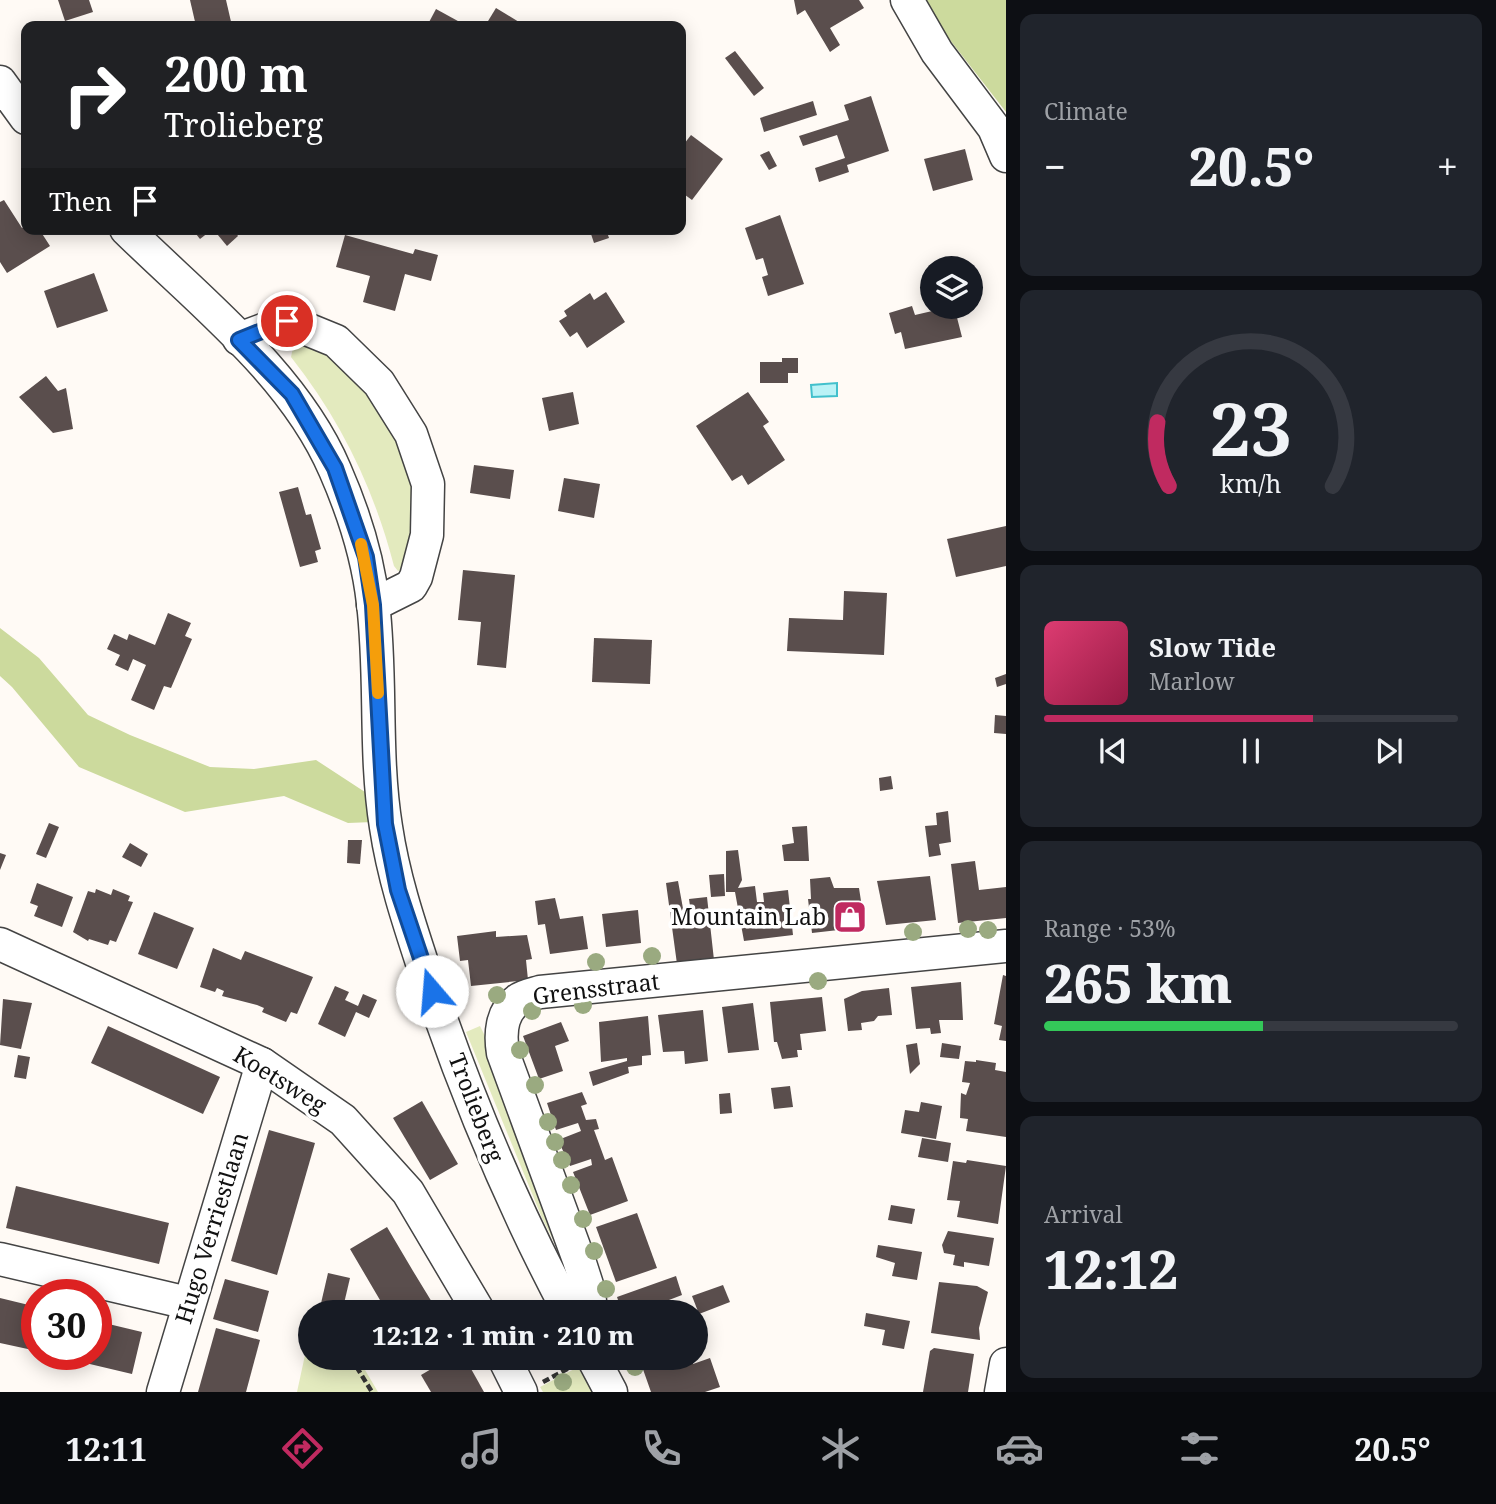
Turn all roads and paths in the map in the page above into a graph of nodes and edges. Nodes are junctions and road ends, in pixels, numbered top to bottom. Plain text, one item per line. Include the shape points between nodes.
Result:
1 (907, 0) edge
2 (0, 82) edge
3 (21, 111) edge
4 (1006, 156) edge
5 (132, 235) edge
6 (239, 340) junction
7 (373, 605) junction
8 (0, 944) edge
9 (1006, 946) edge
10 (262, 1064) junction
11 (0, 1259) edge
12 (472, 1300) edge
13 (563, 1300) edge
14 (590, 1300) edge
15 (188, 1303) junction
16 (1006, 1364) edge
17 (358, 1370) edge
18 (514, 1370) edge
19 (569, 1370) edge
20 (598, 1370) edge
21 (530, 1388) edge
22 (163, 1392) edge
23 (372, 1392) edge
24 (613, 1392) edge
25 (1001, 1392) edge

1 - 4 street via 937,52 994,128
2 - 3 street
5 - 6 street, Trolieberg
6 - 7 street, Trolieberg via 292,394 335,468 366,557
6 - 7 street via 287,321 336,341 379,383 411,434 428,484 427,535 411,586
7 - 13 street, Trolieberg via 385,824 398,890 440,1017 496,1160
8 - 10 street, Koetsweg
9 - 14 street, Grensstraat via 540,992 518,1000 506,1015 500,1034 503,1053
10 - 12 street, Koetsweg via 343,1120 408,1192
10 - 15 street, Hugo Verriestlaan
11 - 15 street
15 - 22 street, Hugo Verriestlaan
16 - 25 street
17 - 23 path
18 - 21 street
19 - 21 path
20 - 24 street

